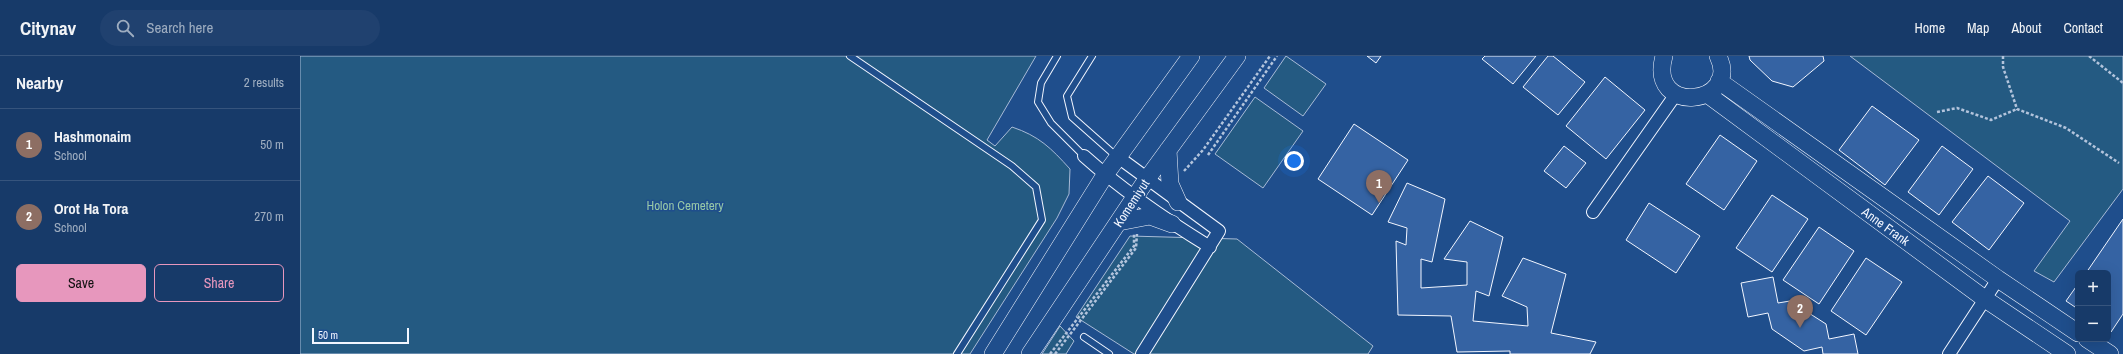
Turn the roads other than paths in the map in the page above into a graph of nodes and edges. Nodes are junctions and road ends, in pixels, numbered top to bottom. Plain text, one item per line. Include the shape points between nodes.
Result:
1 (850, 56) edge
2 (1057, 56) edge
3 (1092, 56) edge
4 (1191, 56) edge
5 (1237, 56) edge
6 (1718, 56) edge
7 (1659, 59) edge
8 (1719, 81) junction
9 (1676, 94) junction
10 (1707, 94) junction
11 (1168, 150) junction
12 (1084, 156) joint
13 (1118, 157) junction
14 (1105, 175) junction
15 (1147, 179) junction
16 (1136, 197) junction
17 (1178, 202) junction
18 (1594, 212) dead end
19 (1131, 220) junction
20 (1172, 224) junction
21 (1210, 246) junction
22 (1998, 279) junction
23 (1985, 300) junction
24 (2075, 331) edge
25 (1084, 337) dead end
26 (2092, 342) edge
27 (957, 354) edge
28 (992, 354) edge
29 (1030, 354) edge
30 (1109, 354) edge
31 (1142, 354) edge
32 (1949, 354) edge
33 (2067, 354) edge
34 (2110, 354) edge

1 - 27 lane via 1012,166 1036,187 1042,220
2 - 12 lane via 1041,83 1038,102 1051,124
3 - 13 lane via 1067,96 1072,117
4 - 13 street
5 - 11 street, Komemiyut
6 - 8 street via 1721,71
7 - 9 street via 1666,85
8 - 10 street
8 - 22 street, Anne Frank
9 - 10 street via 1687,98
9 - 18 street
10 - 23 street, Anne Frank
11 - 15 street, Komemiyut
11 - 17 street via 1170,184
12 - 14 street
13 - 14 street
13 - 15 street
14 - 16 street
14 - 28 street
15 - 16 street, Komemiyut
15 - 17 street
16 - 19 street, Komemiyut
16 - 20 street
17 - 21 street via 1219,231
19 - 20 street via 1150,216
19 - 29 street, Komemiyut
20 - 21 street
21 - 31 street
22 - 23 street
22 - 24 street, Anne Frank
23 - 32 street
23 - 33 street, Anne Frank
25 - 30 lane
26 - 34 street

